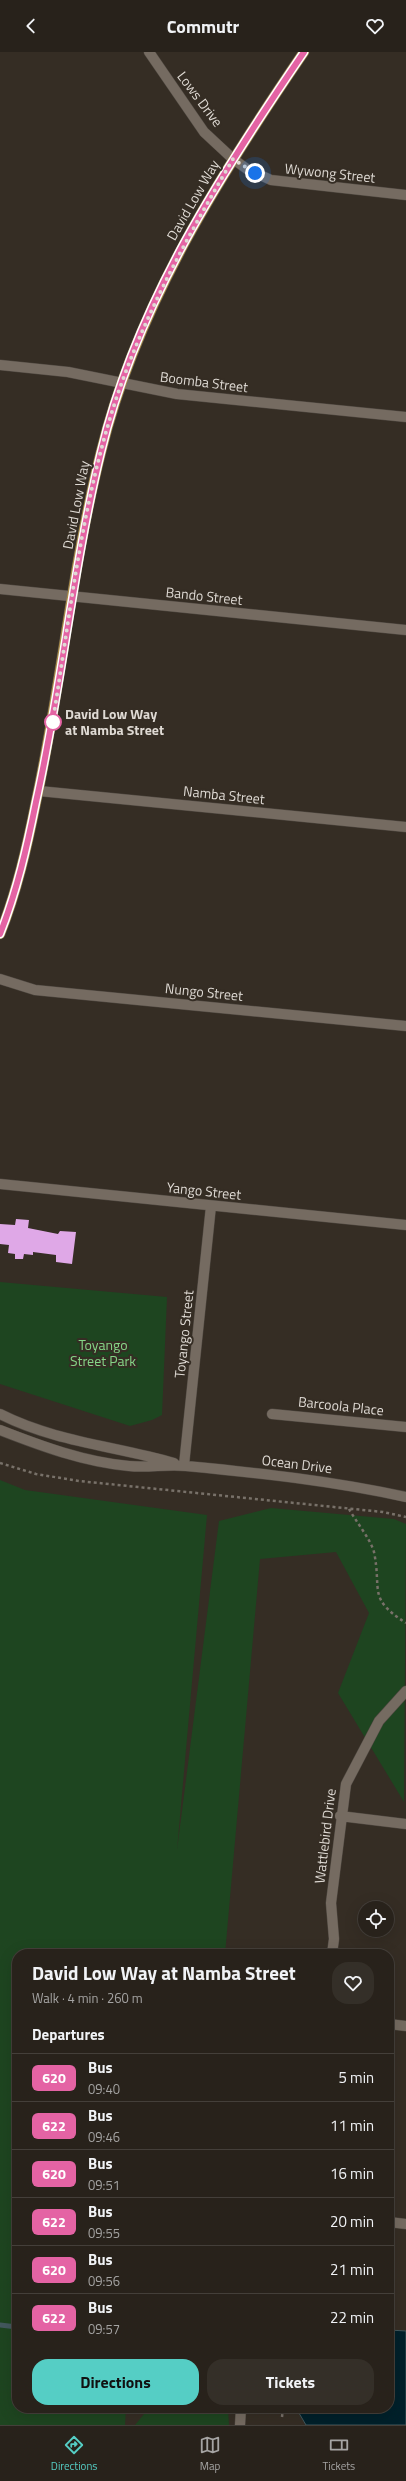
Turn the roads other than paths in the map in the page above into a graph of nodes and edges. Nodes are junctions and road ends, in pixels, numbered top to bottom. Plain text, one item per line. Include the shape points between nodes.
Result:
1 (149, 52) edge
2 (304, 52) edge
3 (233, 159) junction
4 (406, 195) edge
5 (0, 365) edge
6 (122, 383) junction
7 (406, 417) edge
8 (0, 588) edge
9 (74, 596) junction
10 (406, 630) edge
11 (39, 791) junction
12 (406, 827) edge
13 (0, 934) edge
14 (0, 979) edge
15 (406, 1026) edge
16 (0, 1184) edge
17 (211, 1206) junction
18 (406, 1225) edge
19 (0, 1414) edge
20 (272, 1414) dead end
21 (406, 1427) edge
22 (0, 1430) edge
23 (184, 1465) junction
24 (406, 1497) edge
25 (406, 1691) edge
26 (340, 1816) junction
27 (406, 1824) edge
28 (333, 1949) edge
29 (394, 2025) edge
30 (406, 2026) edge
31 (394, 2223) edge
32 (406, 2224) edge
33 (241, 2413) edge
34 (240, 2425) edge

1 - 3 street, Lows Drive via 195,120
2 - 3 main road, David Low Way
3 - 4 street, Wywong Street via 258,175 272,180
3 - 6 main road, David Low Way via 176,258
5 - 6 street, Boomba Street via 68,372
6 - 7 street, Boomba Street via 177,394
6 - 9 main road, David Low Way via 109,420 93,486
8 - 9 street, Bando Street
9 - 10 street, Bando Street
9 - 11 main road, David Low Way
11 - 12 street, Namba Street
11 - 13 main road, David Low Way via 19,880
14 - 15 street, Nungo Street via 35,990
16 - 17 street, Yango Street
17 - 18 street, Yango Street
17 - 23 street, Toyango Street
19 - 23 street, Ocean Drive via 71,1440 139,1452
20 - 21 street, Barcoola Place
22 - 23 street, Ocean Drive via 67,1454 102,1462 129,1466
23 - 24 street, Ocean Drive via 298,1478
25 - 26 street, Wattlebird Drive via 379,1721 346,1784
26 - 27 street
26 - 28 street, Wattlebird Drive via 331,1902
29 - 30 street
31 - 32 street
33 - 34 street

